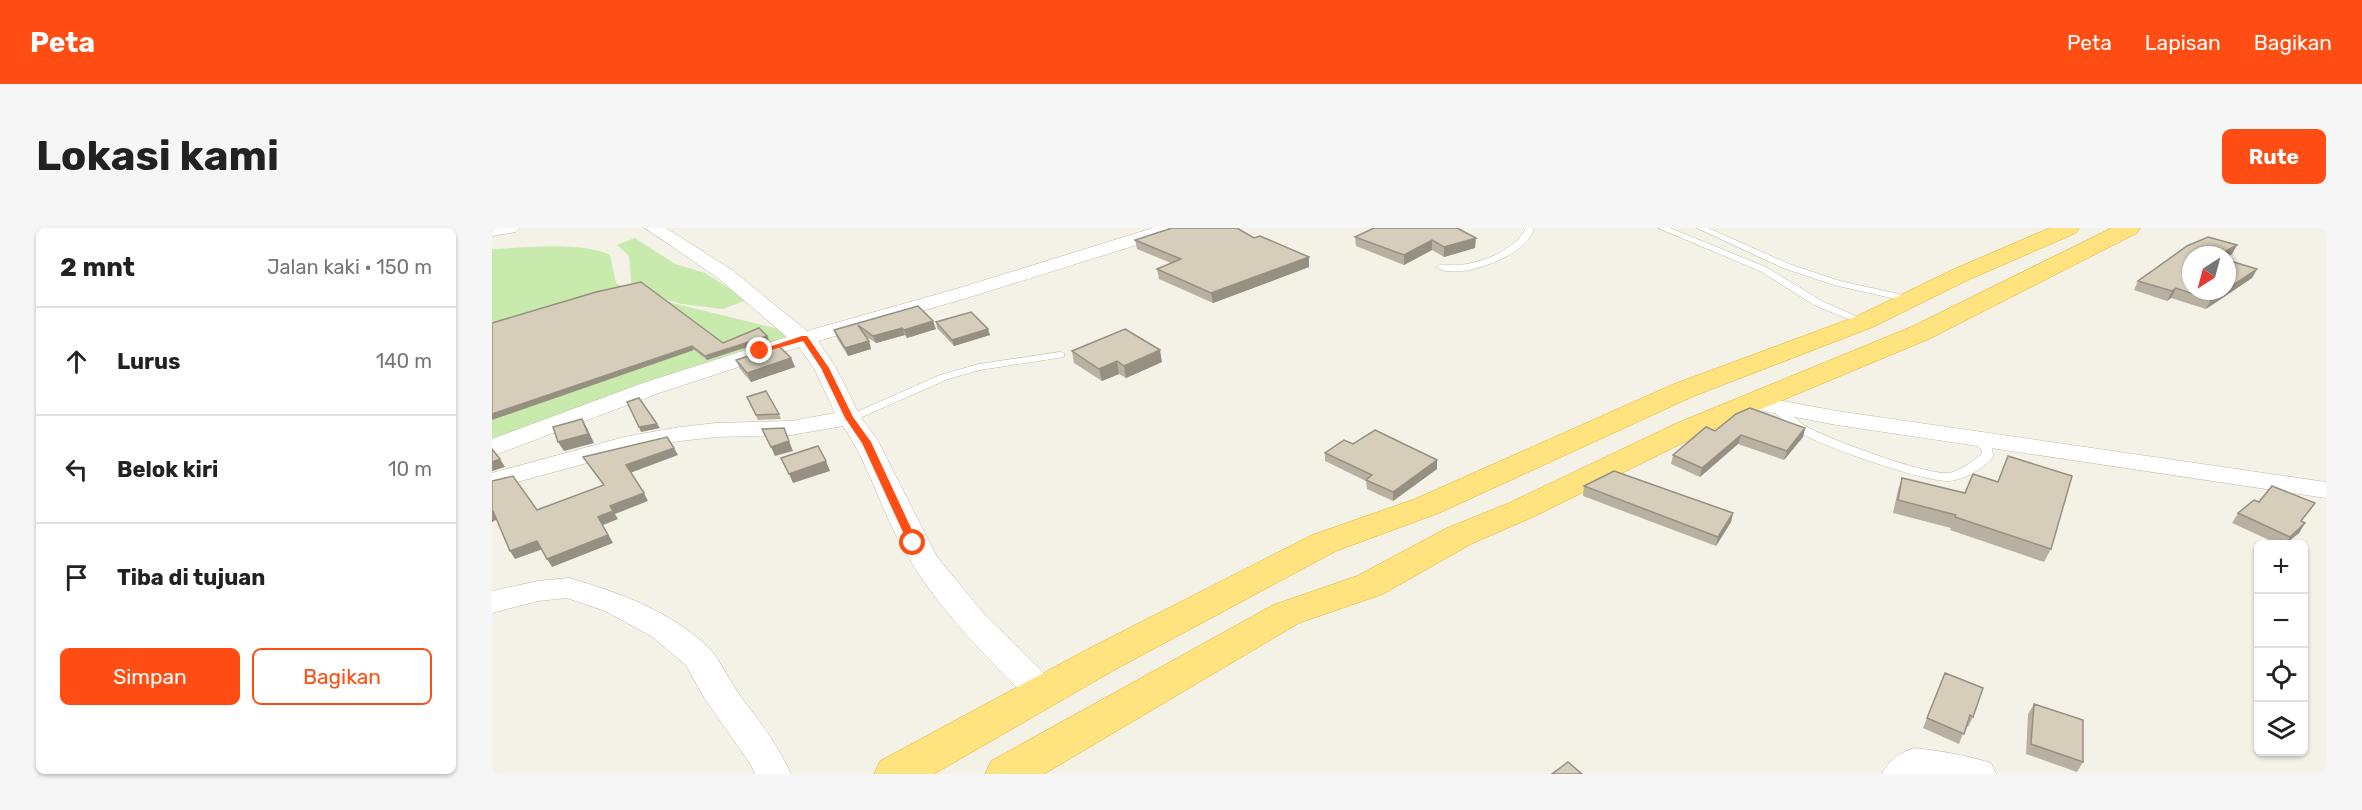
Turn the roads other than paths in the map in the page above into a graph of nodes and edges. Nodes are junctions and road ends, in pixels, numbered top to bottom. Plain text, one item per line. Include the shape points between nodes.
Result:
1 (510, 228) edge
2 (654, 228) edge
3 (1172, 228) edge
4 (1530, 228) edge
5 (1662, 228) edge
6 (1701, 228) edge
7 (2068, 228) edge
8 (2115, 230) edge
9 (492, 231) edge
10 (1442, 267) dead end
11 (1913, 300) junction
12 (1864, 321) junction
13 (804, 338) junction
14 (1060, 355) dead end
15 (1765, 404) junction
16 (1634, 412) junction
17 (849, 418) junction
18 (1671, 438) junction
19 (1975, 439) junction
20 (492, 448) edge
21 (492, 481) edge
22 (2326, 490) edge
23 (492, 602) edge
24 (1042, 692) junction
25 (773, 774) edge
26 (896, 774) edge
27 (1006, 774) edge
28 (1900, 774) edge
29 (1978, 774) edge

1 - 9 street
2 - 13 street via 725,274
3 - 13 street
4 - 10 lane via 1521,243 1506,254 1457,269
5 - 12 lane via 1763,269 1818,303
6 - 11 lane via 1795,269
7 - 11 highway
8 - 15 highway via 1920,333
11 - 12 highway
12 - 16 highway
13 - 17 street via 825,368
13 - 20 street via 651,388
14 - 17 lane via 979,367 944,377
15 - 18 highway
15 - 19 street
15 - 19 lane via 1802,429 1933,476 1962,473 1987,457 1988,449
16 - 18 highway
16 - 24 highway via 1427,506 1324,543
17 - 21 street via 791,428 680,434
17 - 24 street via 867,442 913,543 938,580 977,627
18 - 27 highway via 1459,536 1370,585 1286,614
19 - 22 street
23 - 25 street via 569,588 616,604 662,628 698,657
24 - 26 highway
28 - 29 street via 1914,763 1950,766

